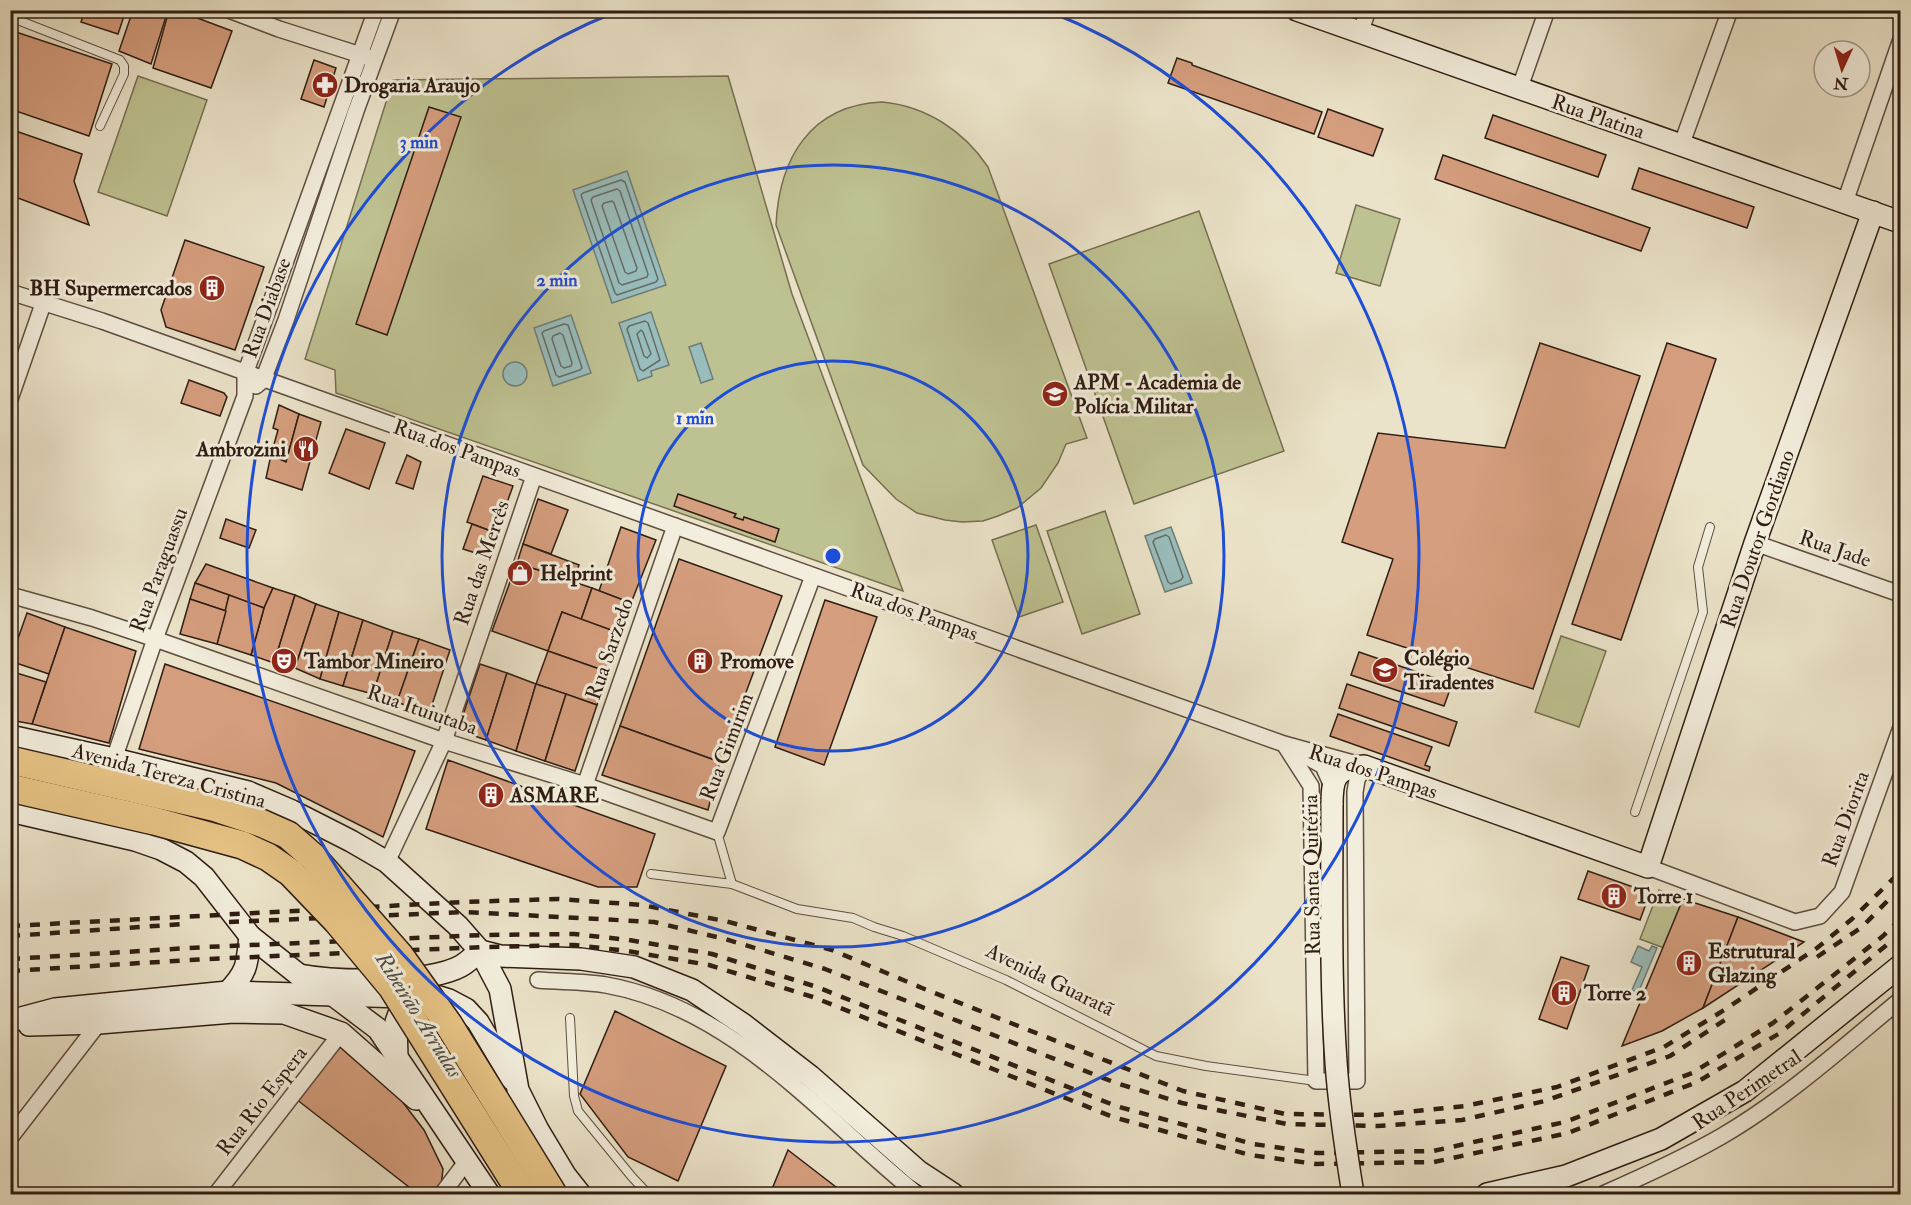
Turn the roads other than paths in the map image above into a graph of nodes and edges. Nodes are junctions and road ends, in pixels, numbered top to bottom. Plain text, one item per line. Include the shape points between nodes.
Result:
1 (229, 10) edge
2 (376, 10) edge
3 (393, 10) edge
4 (1297, 10) edge
5 (1368, 10) edge
6 (1547, 10) edge
7 (1730, 10) edge
8 (10, 17) edge
9 (1360, 34) junction
10 (1900, 42) edge
11 (360, 55) junction
12 (375, 60) junction
13 (1519, 90) junction
14 (100, 126) dead end
15 (1681, 146) junction
16 (1845, 202) junction
17 (1873, 212) junction
18 (1900, 222) edge
19 (10, 292) edge
20 (43, 304) junction
21 (245, 374) junction
22 (263, 380) junction
23 (245, 396) junction
24 (10, 399) edge
25 (534, 476) junction
26 (675, 526) junction
27 (1710, 527) dead end
28 (1755, 543) junction
29 (813, 576) junction
30 (1900, 594) edge
31 (10, 596) edge
32 (155, 639) junction
33 (1900, 730) edge
34 (10, 736) edge
35 (444, 741) junction
36 (1284, 744) junction
37 (114, 759) junction
38 (10, 760) edge
39 (1364, 766) junction
40 (585, 785) junction
41 (10, 788) edge
42 (1332, 796) junction
43 (10, 811) edge
44 (1635, 812) dead end
45 (717, 832) junction
46 (387, 862) junction
47 (1648, 867) junction
48 (651, 874) dead end
49 (732, 884) junction
50 (1820, 916) joint
51 (250, 936) junction
52 (480, 951) junction
53 (1900, 966) edge
54 (299, 975) junction
55 (538, 980) dead end
56 (228, 992) junction
57 (341, 995) junction
58 (405, 997) junction
59 (1900, 1000) edge
60 (570, 1018) dead end
61 (10, 1023) edge
62 (99, 1023) junction
63 (340, 1033) junction
64 (398, 1058) junction
65 (1316, 1081) junction
66 (1357, 1081) joint
67 (518, 1090) junction
68 (437, 1117) junction
69 (10, 1138) edge
70 (466, 1162) junction
71 (216, 1194) edge
72 (442, 1194) edge
73 (489, 1194) edge
74 (522, 1194) edge
75 (553, 1194) edge
76 (580, 1194) edge
77 (648, 1194) edge
78 (917, 1194) edge
79 (954, 1194) edge
80 (1353, 1194) edge
81 (1487, 1194) edge
82 (1603, 1194) edge

1 - 11 street
2 - 11 street, Rua Diabase
3 - 12 street, Rua Diabase
4 - 9 street, Rua Platina
5 - 9 street
6 - 13 street
7 - 15 street
8 - 14 lane via 120,60 124,74
9 - 13 street, Rua Platina
10 - 16 street
11 - 12 street
11 - 21 street, Rua Diabase
12 - 22 street, Rua Diabase
13 - 15 street, Rua Platina
15 - 16 street, Rua Platina
16 - 17 street, Rua Platina
17 - 18 street, Rua Platina
17 - 28 street, Rua Doutor Gordiano
19 - 20 street, Rua dos Pampas
20 - 21 street, Rua dos Pampas via 102,321
20 - 24 street
21 - 22 street, Rua dos Pampas
21 - 23 street, Rua Diabase
22 - 23 street, Rua Diabase
22 - 25 street, Rua dos Pampas
23 - 32 street, Rua Paraguassu
25 - 26 street, Rua dos Pampas
25 - 35 street, Rua das Mercês
26 - 29 street, Rua dos Pampas
26 - 40 street, Rua Sarzedo
27 - 44 lane via 1698,567 1703,612
28 - 30 street, Rua Jade
28 - 47 street, Rua Doutor Gordiano
29 - 36 street, Rua dos Pampas
29 - 45 street, Rua Gimirim
31 - 32 street, Rua Ituiutaba
32 - 35 street, Rua Ituiutaba
32 - 37 street, Rua Paraguassu
33 - 50 street, Rua Diorita via 1842,892
34 - 37 street, Avenida Tereza Cristina
35 - 40 street, Rua Ituiutaba
35 - 46 street, Rua das Mercês
36 - 39 street, Rua dos Pampas
36 - 42 street, Rua Santa Quitéria via 1323,766
36 - 65 street, Rua Santa Quitéria via 1311,786
37 - 46 street, Avenida Tereza Cristina via 248,792
38 - 75 highway, Avenida Tereza Cristina, bridge via 213,807 288,835 312,856 400,956 449,1025
39 - 42 street, Rua Santa Quitéria via 1340,771
39 - 47 street, Rua dos Pampas
39 - 66 street, Rua Santa Quitéria via 1356,792
40 - 45 street, Rua Ituiutaba
41 - 74 highway, bridge via 242,845 291,873 392,987
42 - 80 street, bridge via 1333,1016 1340,1110
43 - 51 street via 135,840 186,862 204,877
45 - 49 lane
46 - 52 street, Avenida Tereza Cristina
47 - 50 street, Rua dos Pampas via 1795,921
48 - 49 lane, Avenida Guaratã
49 - 65 lane, Avenida Guaratã via 797,909 853,918 903,936 1006,980 1156,1056
51 - 54 street
51 - 56 street via 242,978
52 - 54 street via 461,966 434,975 356,981
52 - 67 street, Avenida Tereza Cristina via 500,989
52 - 79 street via 500,956 581,958 634,967 692,990 810,1076 918,1171
53 - 81 street via 1745,1091 1661,1139 1566,1176
54 - 57 street
55 - 78 street via 606,985 656,999 722,1031 766,1063
56 - 57 street
56 - 61 street via 55,1009
57 - 58 street
57 - 64 street via 378,1029
58 - 64 street via 396,1022
58 - 67 street via 436,996 466,1009 478,1022
59 - 82 street, Rua Perimetral via 1799,1084 1724,1135
60 - 77 lane via 578,1111
61 - 62 street
62 - 63 street via 233,1012 284,1013
62 - 69 street
63 - 68 street
63 - 71 street, Rua Rio Espera
64 - 68 street
65 - 66 street, Avenida Guaratã
67 - 76 street, Avenida Tereza Cristina via 538,1131
68 - 70 street
70 - 72 street
70 - 73 street

